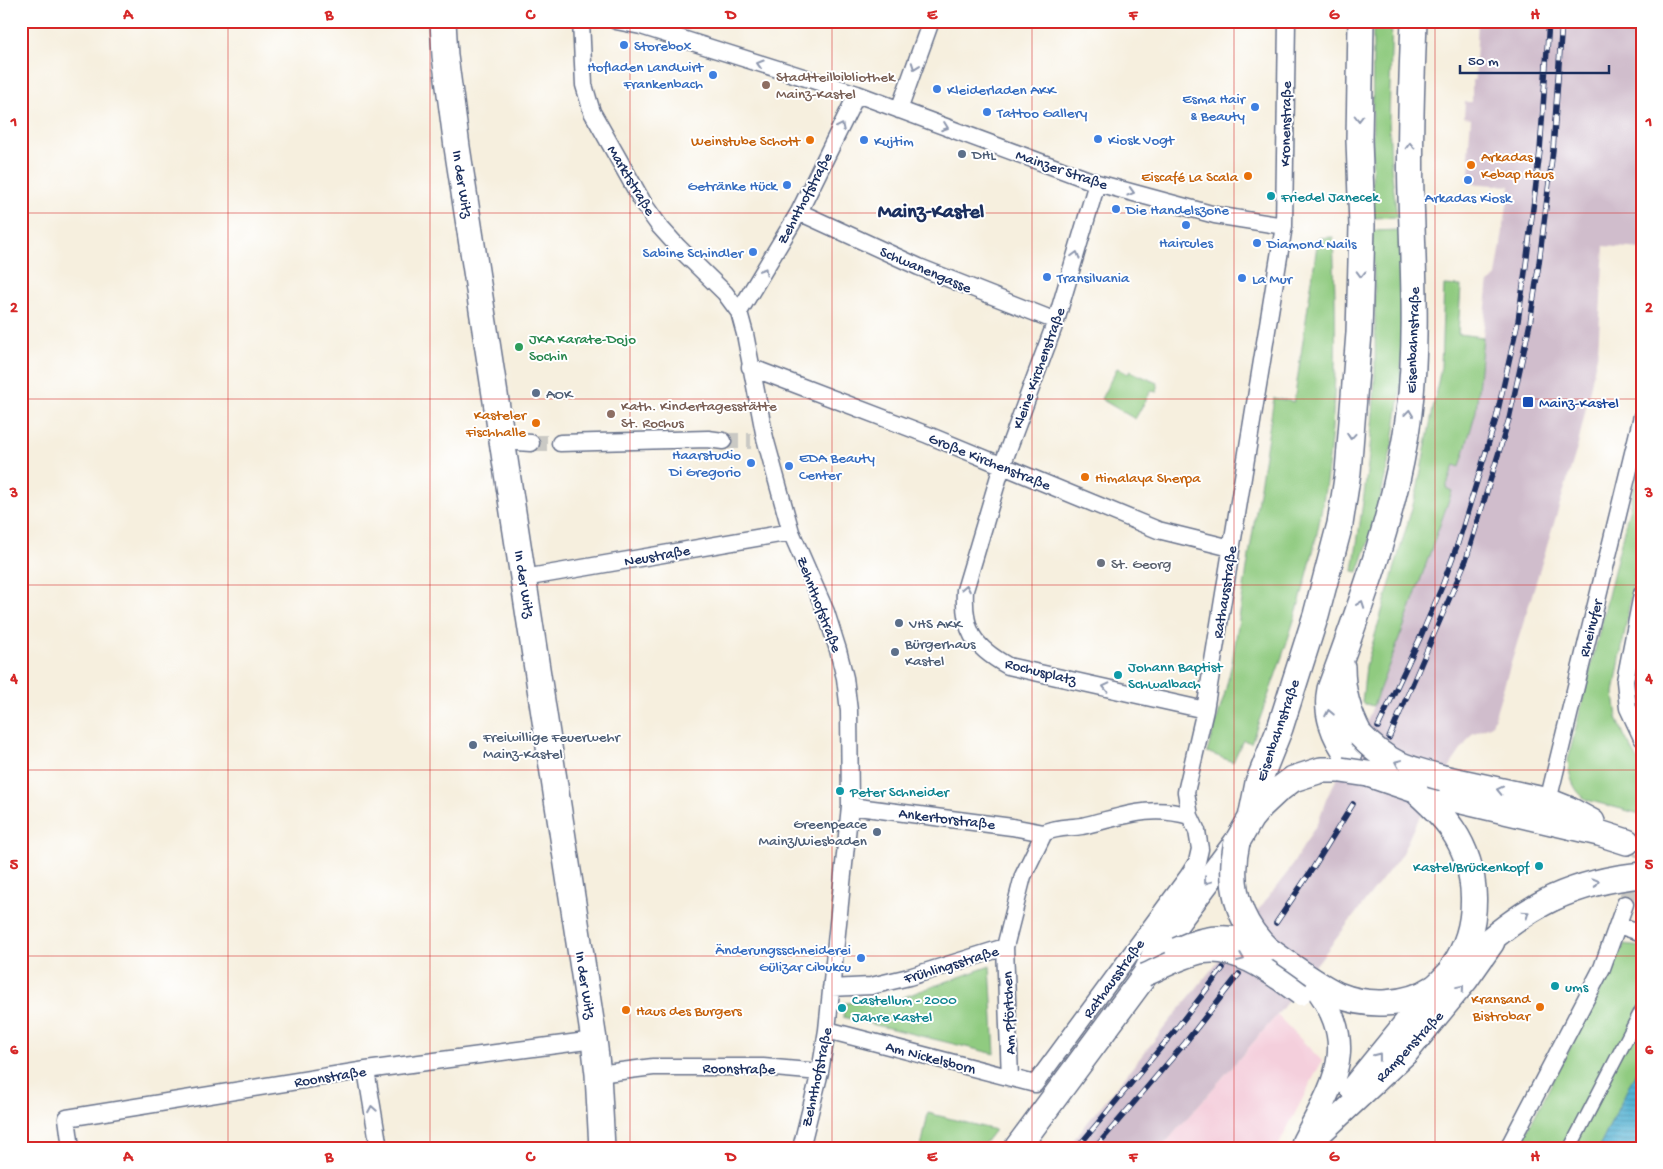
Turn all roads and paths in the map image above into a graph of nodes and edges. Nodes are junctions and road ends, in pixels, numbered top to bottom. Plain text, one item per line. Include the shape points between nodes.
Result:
1 (443, 21) edge
2 (581, 21) edge
3 (616, 21) edge
4 (931, 21) edge
5 (1287, 21) edge
6 (1360, 21) edge
7 (1414, 21) edge
8 (857, 94) junction
9 (899, 110) junction
10 (1097, 183) junction
11 (799, 212) junction
12 (1284, 226) junction
13 (739, 312) junction
14 (1056, 322) junction
15 (750, 367) junction
16 (1642, 416) edge
17 (502, 441) junction
18 (723, 441) tunnel mouth
19 (560, 442) tunnel mouth
20 (531, 443) tunnel mouth
21 (1002, 466) junction
22 (791, 532) junction
23 (1231, 548) junction
24 (524, 578) junction
25 (1642, 594) edge
26 (1344, 650) junction
27 (1205, 710) junction
28 (1642, 738) edge
29 (1345, 763) junction
30 (1269, 790) junction
31 (1430, 791) junction
32 (850, 806) junction
33 (1559, 811) junction
34 (1190, 816) junction
35 (1046, 831) junction
36 (1237, 842) junction
37 (1634, 846) edge
38 (1642, 875) edge
39 (1625, 904) tunnel mouth
40 (1618, 925) junction
41 (1500, 932) junction
42 (1642, 933) edge
43 (1005, 947) junction
44 (1267, 949) junction
45 (1145, 975) junction
46 (1442, 981) junction
47 (1307, 982) junction
48 (831, 988) junction
49 (1642, 1009) edge
50 (827, 1030) junction
51 (594, 1040) junction
52 (366, 1070) junction
53 (820, 1072) junction
54 (598, 1074) junction
55 (1010, 1078) junction
56 (1035, 1084) joint
57 (71, 1148) edge
58 (379, 1148) edge
59 (602, 1148) edge
60 (801, 1148) edge
61 (1017, 1148) edge
62 (1302, 1148) edge
63 (1508, 1148) edge
64 (1570, 1148) edge

1 - 17 main road, In der Witz via 456,138
2 - 13 street, Marktstraße via 584,85 592,112 660,227 725,293
8 -> 3 street, Mainzer Straße
4 -> 9 street
5 - 12 street, Kronenstraße
6 -> 30 main road, Eisenbahnstraße via 1362,226 1359,334 1348,472 1340,524 1316,615 1309,682 1296,733
26 -> 7 main road, Eisenbahnstraße via 1386,527 1409,414 1414,357 1410,130
8 - 9 street, Mainzer Straße
11 -> 8 street, Zehnthofstraße
9 -> 10 street, Mainzer Straße
10 -> 12 street, Mainzer Straße via 1215,215
14 -> 10 street, Kleine Kirchenstraße
13 -> 11 street, Zehnthofstraße
11 - 14 street, Schwanengasse via 919,267
12 - 23 street, Rathausstraße
13 - 15 street, Zehnthofstraße
14 - 21 street, Kleine Kirchenstraße
15 - 21 street, Große Kirchenstraße
15 - 22 street, Zehnthofstraße via 758,440
16 - 33 street, Rheinufer
17 - 20 street
17 - 24 main road, In der Witz
18 - 19 street via 708,438
21 - 23 street, Große Kirchenstraße via 1158,530
27 -> 21 street, Rochusplatz via 1008,666 980,647 966,624 965,590
22 - 24 street, Neustraße
22 - 32 street, Zehnthofstraße via 826,612 845,678 849,710
23 - 27 street, Rathausstraße
24 - 51 main road, In der Witz
25 - 28 street via 1625,681 1628,708
29 -> 26 main road, Eisenbahnstraße via 1327,701
31 -> 26 main road, Eisenbahnstraße, bridge via 1410,768 1385,758 1360,735 1344,696
27 - 34 street, Rathausstraße via 1186,792
29 - 30 main road
29 - 31 main road, bridge via 1368,774
30 - 36 main road
33 -> 31 main road
31 - 33 main road via 1509,812
31 - 46 main road via 1459,842 1473,884 1469,932 1458,960
32 - 35 street, Ankertorstraße
32 - 48 street, Zehnthofstraße
33 - 37 main road
34 - 35 street, Ankertorstraße via 1145,810
34 - 56 street, Rathausstraße via 1199,840 1197,862
35 - 43 street, Frühlingsstraße via 1023,876
36 - 44 main road, bridge via 1233,871 1236,900 1248,927
36 -> 45 main road, bridge via 1159,946
41 -> 38 main road, bridge via 1528,912 1575,888
39 - 40 street
40 - 42 street
40 - 63 street via 1592,990
41 - 46 main road
62 -> 41 main road, Rampenstraße via 1407,1053 1467,980
43 - 48 street, Frühlingsstraße via 871,986
43 - 55 street, Am Pförtchen
44 - 45 main road, bridge via 1229,938 1203,940 1161,960
44 - 47 main road
45 -> 47 main road, bridge via 1203,952 1224,952
45 - 61 main road
46 - 47 main road via 1409,999 1388,1002 1367,1002
62 -> 46 main road, Rampenstraße
47 - 62 main road via 1339,1046 1338,1068 1331,1089
48 - 50 street, Zehnthofstraße
49 - 64 street
50 - 53 street, Zehnthofstraße
50 - 55 street, Am Nickelsborn
51 - 52 street, Roonstraße
51 - 54 main road, In der Witz
52 - 57 street, Roonstraße via 67,1118
58 -> 52 street
53 - 54 street, Roonstraße via 763,1067 653,1067
53 - 60 street, Zehnthofstraße
54 - 59 main road, In der Witz
55 - 56 street, Am Nickelsborn

